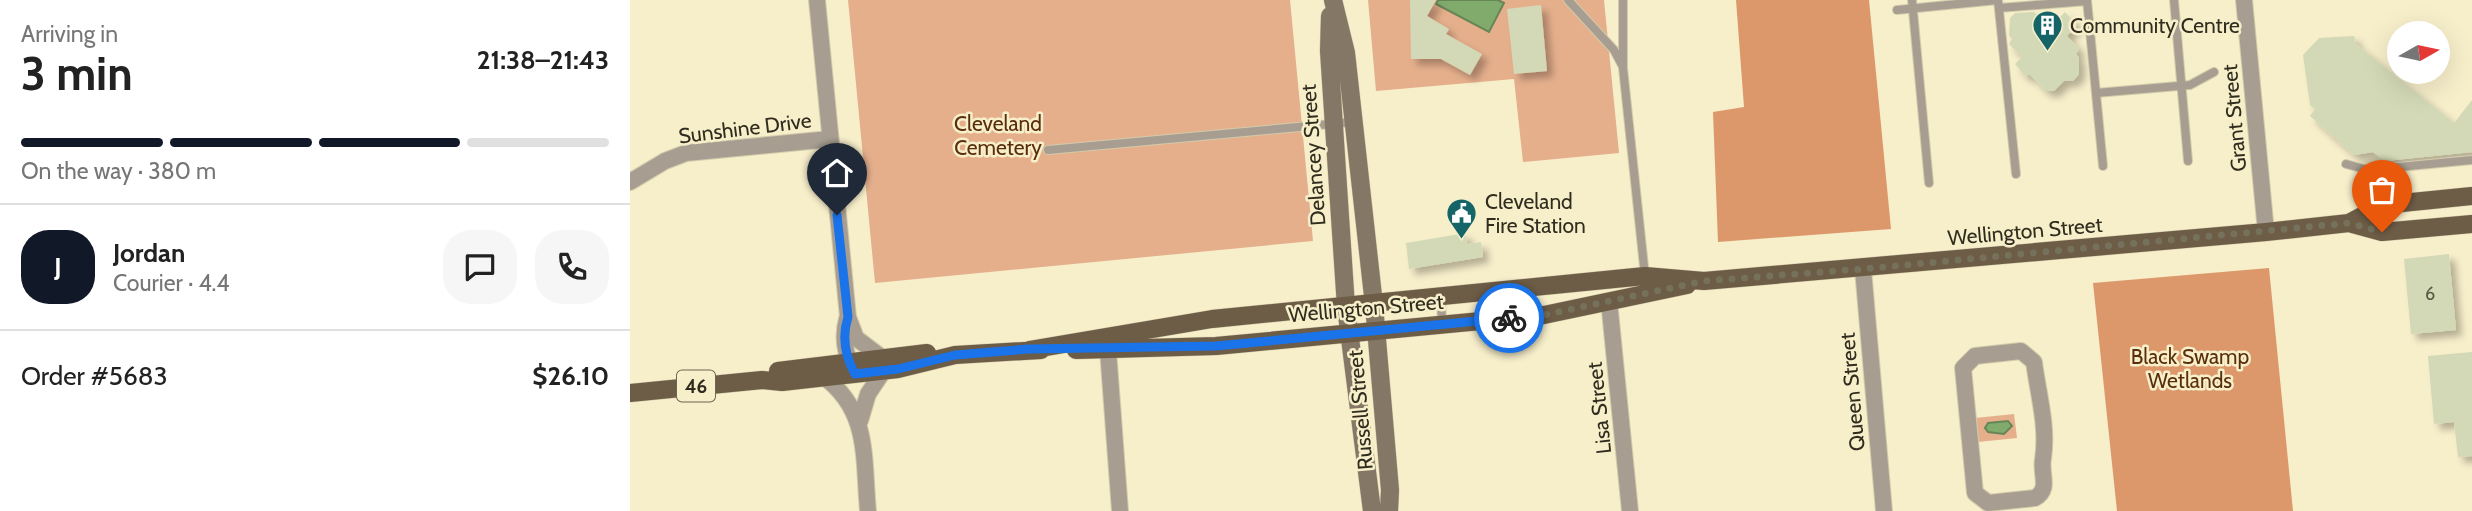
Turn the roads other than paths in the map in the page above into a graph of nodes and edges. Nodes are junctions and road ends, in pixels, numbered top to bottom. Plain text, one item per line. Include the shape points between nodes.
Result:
1 (817, 0) edge
2 (1332, 0) edge
3 (1568, 0) edge
4 (1623, 0) edge
5 (2174, 0) edge
6 (2244, 0) edge
7 (2087, 1) edge
8 (1998, 3) edge
9 (1912, 4) edge
10 (1897, 9) dead end
11 (1623, 68) junction
12 (2214, 72) dead end
13 (2182, 85) junction
14 (2096, 93) junction
15 (1353, 122) junction
16 (1334, 124) junction
17 (830, 139) junction
18 (1048, 150) dead end
19 (1357, 155) junction
20 (1337, 157) junction
21 (2472, 160) edge
22 (2189, 161) dead end
23 (2346, 164) dead end
24 (2103, 166) dead end
25 (2016, 174) dead end
26 (631, 178) edge
27 (1929, 183) dead end
28 (2472, 200) edge
29 (2349, 223) junction
30 (2472, 224) edge
31 (2266, 232) junction
32 (1863, 269) junction
33 (1645, 276) junction
34 (1704, 281) junction
35 (1440, 298) junction
36 (1609, 301) junction
37 (1374, 304) junction
38 (1346, 307) junction
39 (848, 317) junction
40 (1442, 324) junction
41 (1375, 330) junction
42 (1349, 332) junction
43 (1029, 349) junction
44 (1108, 350) junction
45 (883, 364) junction
46 (852, 368) junction
47 (824, 377) junction
48 (762, 380) junction
49 (630, 393) edge
50 (860, 421) junction
51 (1969, 430) joint
52 (868, 511) edge
53 (1120, 511) edge
54 (1372, 511) edge
55 (1388, 511) edge
56 (1630, 511) edge
57 (1884, 511) edge

1 - 17 street
2 - 15 main road, Delancey Street via 1346,53
2 - 16 main road, Delancey Street via 1329,51
3 - 11 lane via 1614,50
4 - 11 lane
5 - 13 lane
6 - 31 street, Grant Street
7 - 8 lane
7 - 14 lane
8 - 9 lane
8 - 25 lane
9 - 10 lane
9 - 27 lane
11 - 33 lane
12 - 13 lane
13 - 14 lane
13 - 22 lane
14 - 24 lane
15 - 16 lane
15 - 19 main road, Delancey Street
16 - 18 lane
16 - 20 main road, Delancey Street
17 - 26 street, Sunshine Drive via 686,153
17 - 39 street
19 - 20 lane
19 - 37 main road, Delancey Street
20 - 38 main road, Delancey Street
21 - 23 lane via 2368,170
28 - 29 main road, Wellington Street / 46 via 2379,207
29 - 30 main road, Wellington Street / 46 via 2382,232
29 - 31 main road, Wellington Street / 46
31 - 32 main road, Wellington Street / 46
32 - 34 main road, Wellington Street / 46
32 - 57 street, Queen Street
33 - 34 main road, Wellington Street / 46
33 - 35 main road, Wellington Street / 46
34 - 36 main road, Wellington Street / 46
35 - 37 main road, Wellington Street / 46
35 - 40 lane
36 - 40 main road, Wellington Street / 46 via 1544,315
36 - 56 street, Lisa Street
37 - 38 main road, Wellington Street / 46
37 - 41 main road, Russell Street
38 - 42 main road, Russell Street
38 - 43 main road, Wellington Street / 46 via 1212,319
39 - 45 street via 856,338
39 - 46 street via 844,330
40 - 41 main road, Wellington Street / 46
41 - 42 main road, Wellington Street / 46
41 - 55 main road, Russell Street
42 - 44 main road, Wellington Street / 46 via 1216,346
42 - 54 main road, Russell Street
43 - 44 main road, Wellington Street / 46
43 - 45 main road, Wellington Street / 46
44 - 53 street
45 - 46 main road, Wellington Street / 46
45 - 50 street
46 - 47 main road, Wellington Street / 46
46 - 48 main road, Wellington Street / 46 via 779,371
47 - 48 main road, Wellington Street / 46
47 - 50 street via 845,395
48 - 49 main road, Wellington Street / 46
50 - 52 street
51 - 51 street via 1975,493 1980,500 1988,503 2041,495 2045,443 2034,362 2029,354 2021,351 1968,360 1963,368

